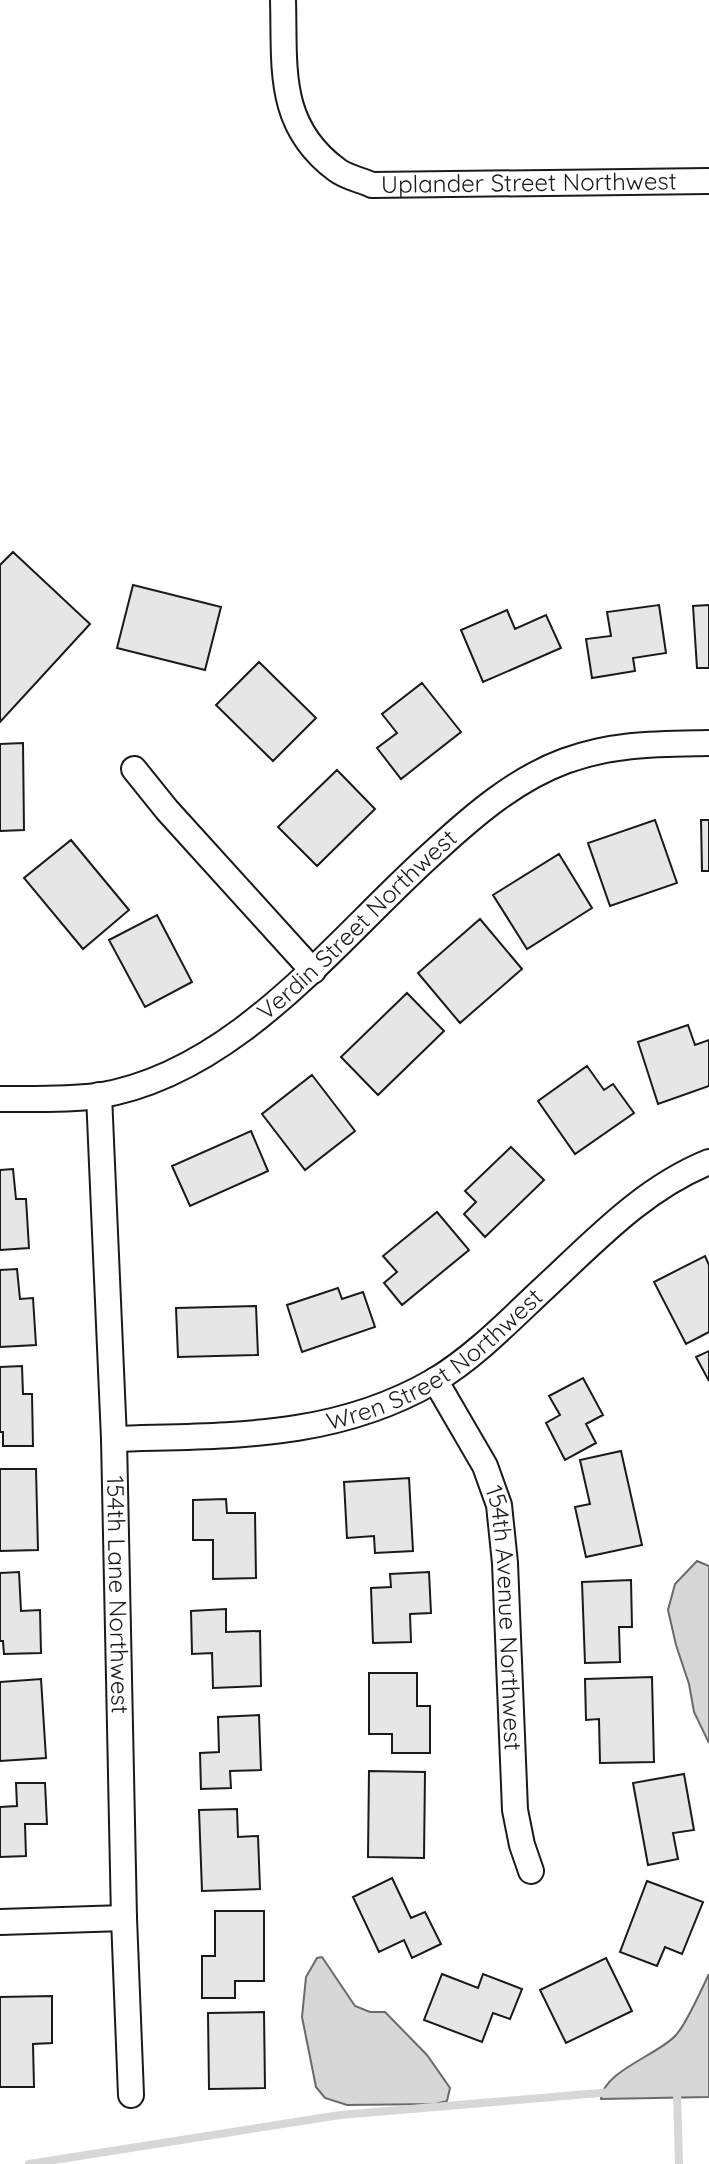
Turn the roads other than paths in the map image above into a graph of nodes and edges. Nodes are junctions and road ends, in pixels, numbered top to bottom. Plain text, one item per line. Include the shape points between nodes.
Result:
1 (283, 0) edge
2 (709, 181) edge
3 (709, 743) edge
4 (134, 769) dead end
5 (313, 971) junction
6 (99, 1095) junction
7 (0, 1099) edge
8 (709, 1162) edge
9 (435, 1380) junction
10 (114, 1439) junction
11 (531, 1871) dead end
12 (124, 1918) junction
13 (0, 1922) edge
14 (131, 2095) dead end

1 - 2 street, Uplander Street Northwest via 286,91 297,127 339,172 372,185
3 - 5 street, Verdin Street Northwest via 626,744 564,761 517,785 418,866
4 - 5 street
5 - 6 street, Verdin Street Northwest via 243,1030 197,1059
6 - 7 street, Verdin Street Northwest
6 - 10 street, 154th Lane Northwest
8 - 9 street, Wren Street Northwest via 682,1172 637,1203 486,1342
9 - 10 street, Wren Street Northwest via 385,1405 296,1430
9 - 11 street, 154th Avenue Northwest via 485,1466 499,1505 515,1810
10 - 12 street, 154th Lane Northwest
12 - 13 street
12 - 14 street, 154th Lane Northwest

